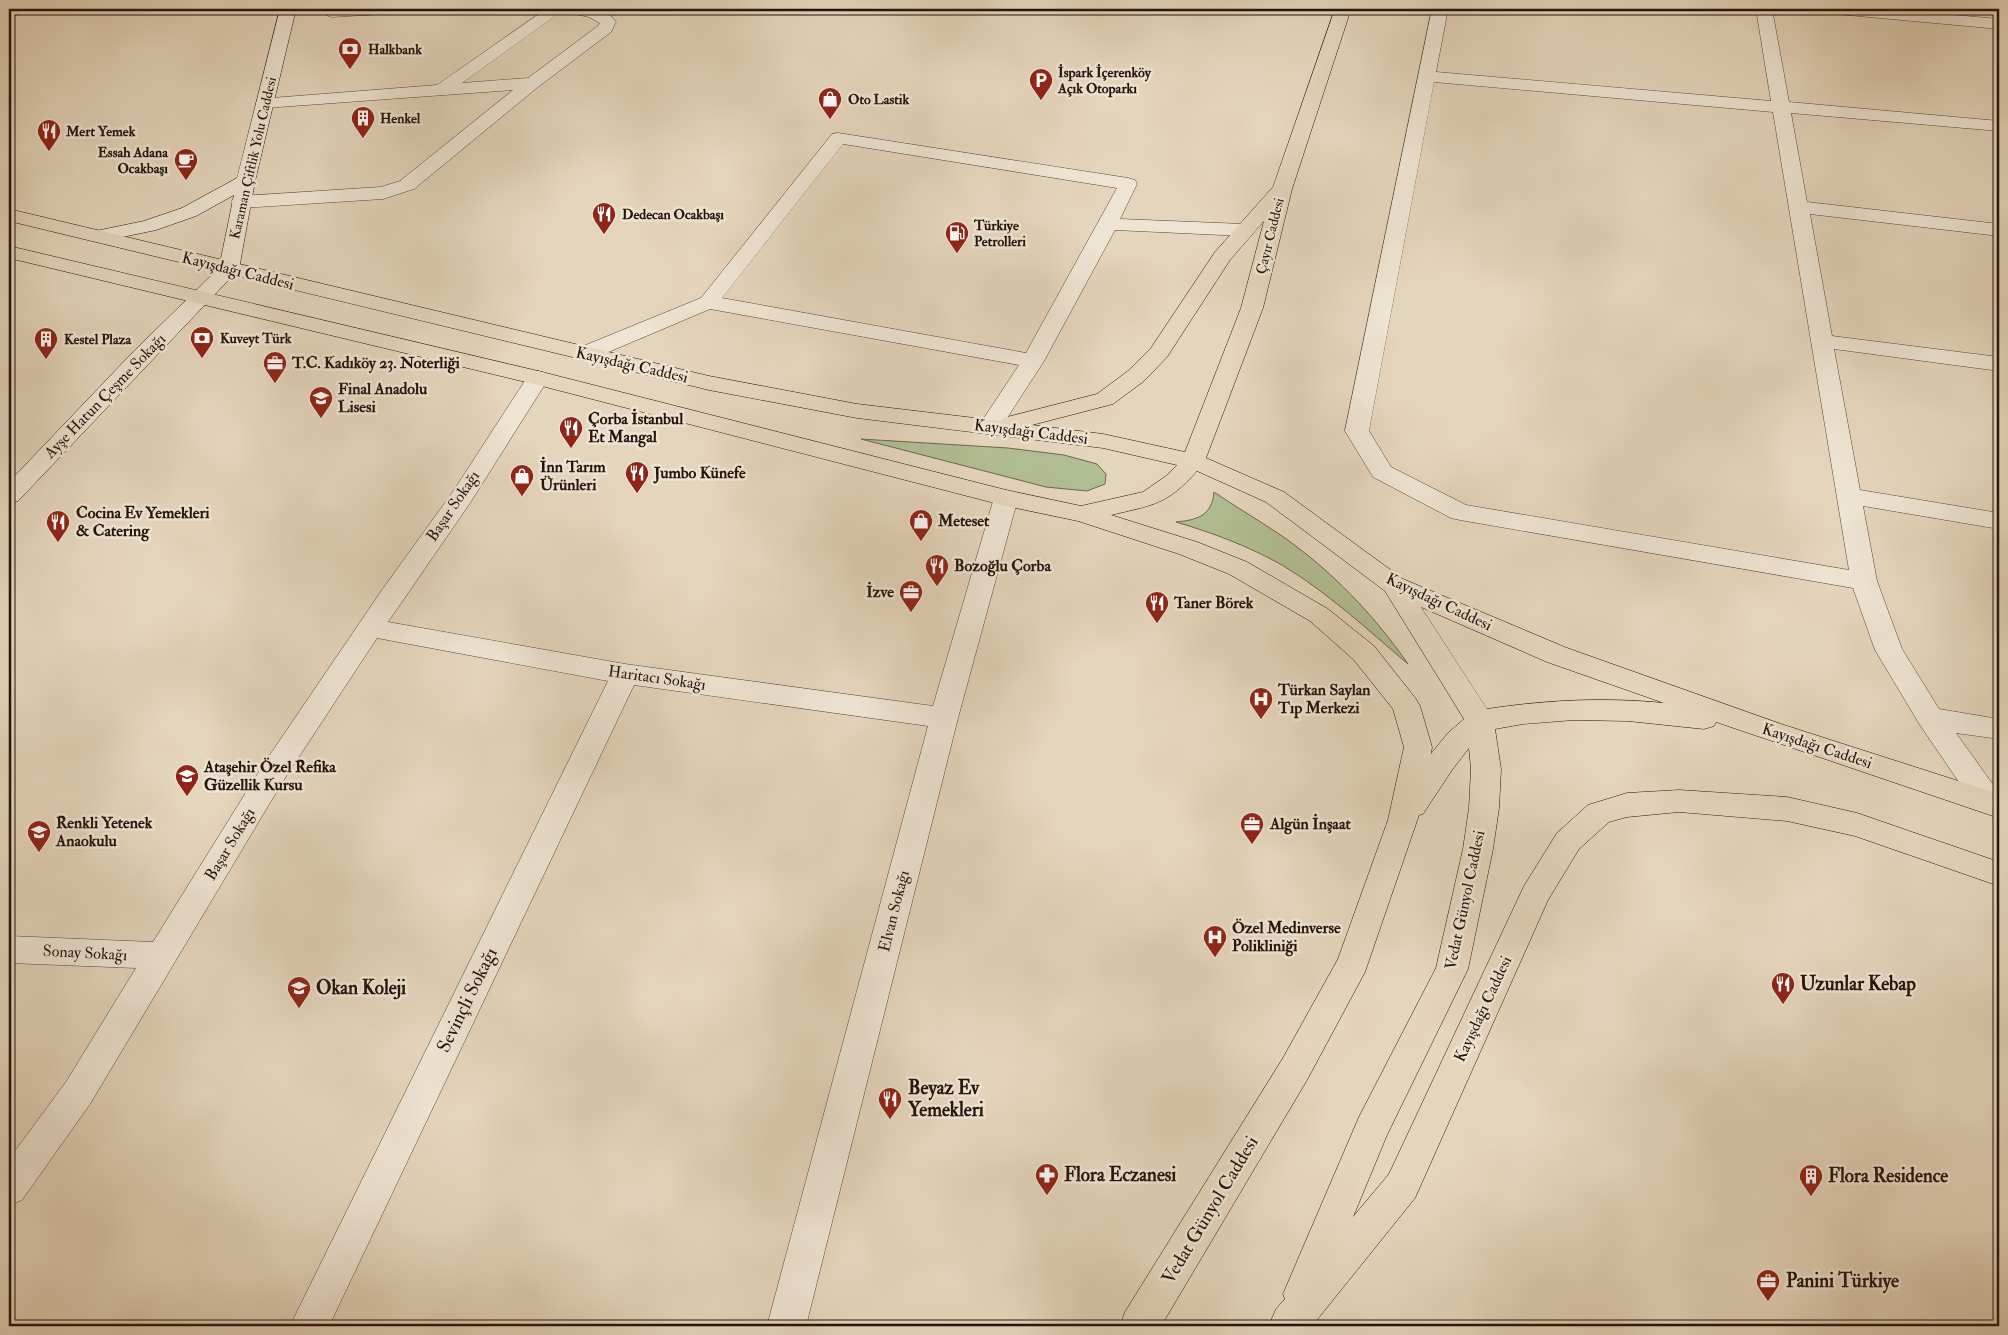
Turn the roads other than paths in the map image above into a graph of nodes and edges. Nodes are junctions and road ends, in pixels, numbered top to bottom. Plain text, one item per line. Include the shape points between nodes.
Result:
1 (18, 9) edge
2 (288, 9) edge
3 (382, 9) edge
4 (556, 9) edge
5 (569, 9) edge
6 (1343, 9) edge
7 (1440, 9) edge
8 (1764, 9) edge
9 (1837, 9) edge
10 (1994, 9) edge
11 (332, 12) dead end
12 (9, 13) edge
13 (1999, 18) edge
14 (1999, 24) edge
15 (1427, 76) junction
16 (532, 83) junction
17 (442, 90) junction
18 (265, 103) junction
19 (1780, 107) junction
20 (1999, 126) edge
21 (246, 181) junction
22 (1282, 189) junction
23 (241, 202) junction
24 (1798, 207) junction
25 (9, 215) edge
26 (1108, 224) junction
27 (1244, 230) junction
28 (1999, 230) edge
29 (98, 236) junction
30 (9, 252) edge
31 (229, 269) junction
32 (202, 298) junction
33 (708, 302) junction
34 (1822, 341) junction
35 (584, 354) junction
36 (1033, 361) junction
37 (1999, 364) edge
38 (538, 378) junction
39 (990, 427) junction
40 (1192, 461) junction
41 (9, 496) edge
42 (1849, 496) junction
43 (1006, 498) junction
44 (1083, 514) junction
45 (1999, 521) edge
46 (1864, 581) junction
47 (1394, 585) junction
48 (371, 628) junction
49 (626, 674) junction
50 (944, 718) junction
51 (1930, 718) junction
52 (1480, 722) junction
53 (1999, 729) edge
54 (1771, 731) junction
55 (1994, 804) edge
56 (1403, 820) junction
57 (1999, 874) edge
58 (9, 949) edge
59 (162, 956) junction
60 (9, 1188) edge
61 (1291, 1325) edge
62 (309, 1326) edge
63 (787, 1326) edge
64 (1139, 1326) edge

1 - 12 street
2 - 18 street, Karaman Çiftlik Yolu Caddesi
3 - 11 street
4 - 17 street
5 - 16 street via 603,17 608,22 605,29
6 - 22 main road, Çayır Caddesi
7 - 15 street
8 - 19 street
9 - 14 street
10 - 13 street
15 - 19 street
15 - 46 street via 1357,431 1382,472 1460,512
16 - 17 street
16 - 23 street via 398,190
17 - 18 street
18 - 21 street, Karaman Çiftlik Yolu Caddesi
19 - 20 street
19 - 24 street
21 - 23 street, Karaman Çiftlik Yolu Caddesi
21 - 29 street via 189,212 149,226
22 - 27 main road
22 - 40 main road, Çayır Caddesi via 1252,308
23 - 31 street, Karaman Çiftlik Yolu Caddesi
24 - 28 street
24 - 34 street
25 - 29 main road, Kayışdağı Caddesi
26 - 27 street
26 - 33 street via 1128,184 838,138
26 - 36 street
27 - 39 main road via 1222,256 1159,352 1136,376 1105,399
29 - 31 main road, Kayışdağı Caddesi
30 - 32 main road
31 - 32 street
31 - 35 main road, Kayışdağı Caddesi
32 - 38 main road
32 - 41 street, Ayşe Hatun Çeşme Sokağı
33 - 35 street
33 - 36 street
34 - 37 street
34 - 42 street
35 - 39 main road, Kayışdağı Caddesi via 709,383 857,411
36 - 39 street
38 - 43 main road
38 - 48 street, Başar Sokağı
39 - 40 main road, Kayışdağı Caddesi via 1103,442
40 - 44 main road, Çayır Caddesi via 1175,482 1151,498
40 - 47 main road, Kayışdağı Caddesi via 1274,498
42 - 45 street
42 - 46 street
43 - 44 main road
43 - 50 street, Elvan Sokağı
44 - 56 main road via 1238,568 1319,615 1364,653 1406,706 1418,747
46 - 51 street via 1890,650
47 - 52 main road, Vedat Günyol Caddesi
47 - 54 main road, Kayışdağı Caddesi via 1557,655
48 - 49 street, Haritacı Sokağı
48 - 59 street, Başar Sokağı via 273,773
49 - 50 street, Haritacı Sokağı
49 - 62 street, Sevinçli Sokağı
50 - 63 street, Elvan Sokağı
51 - 53 street
51 - 55 street
52 - 54 main road via 1522,713 1592,710 1678,715
52 - 56 main road via 1441,762
52 - 61 main road, Vedat Günyol Caddesi via 1486,769 1484,808 1452,968 1372,1129
54 - 55 main road, Kayışdağı Caddesi
56 - 64 main road, Vedat Günyol Caddesi via 1353,962 1295,1069
57 - 61 main road, Kayışdağı Caddesi via 1857,825 1787,809 1679,801 1628,805 1599,813 1568,841 1535,894 1402,1186
58 - 59 street, Sonay Sokağı
59 - 60 street, Başar Sokağı via 78,1093

